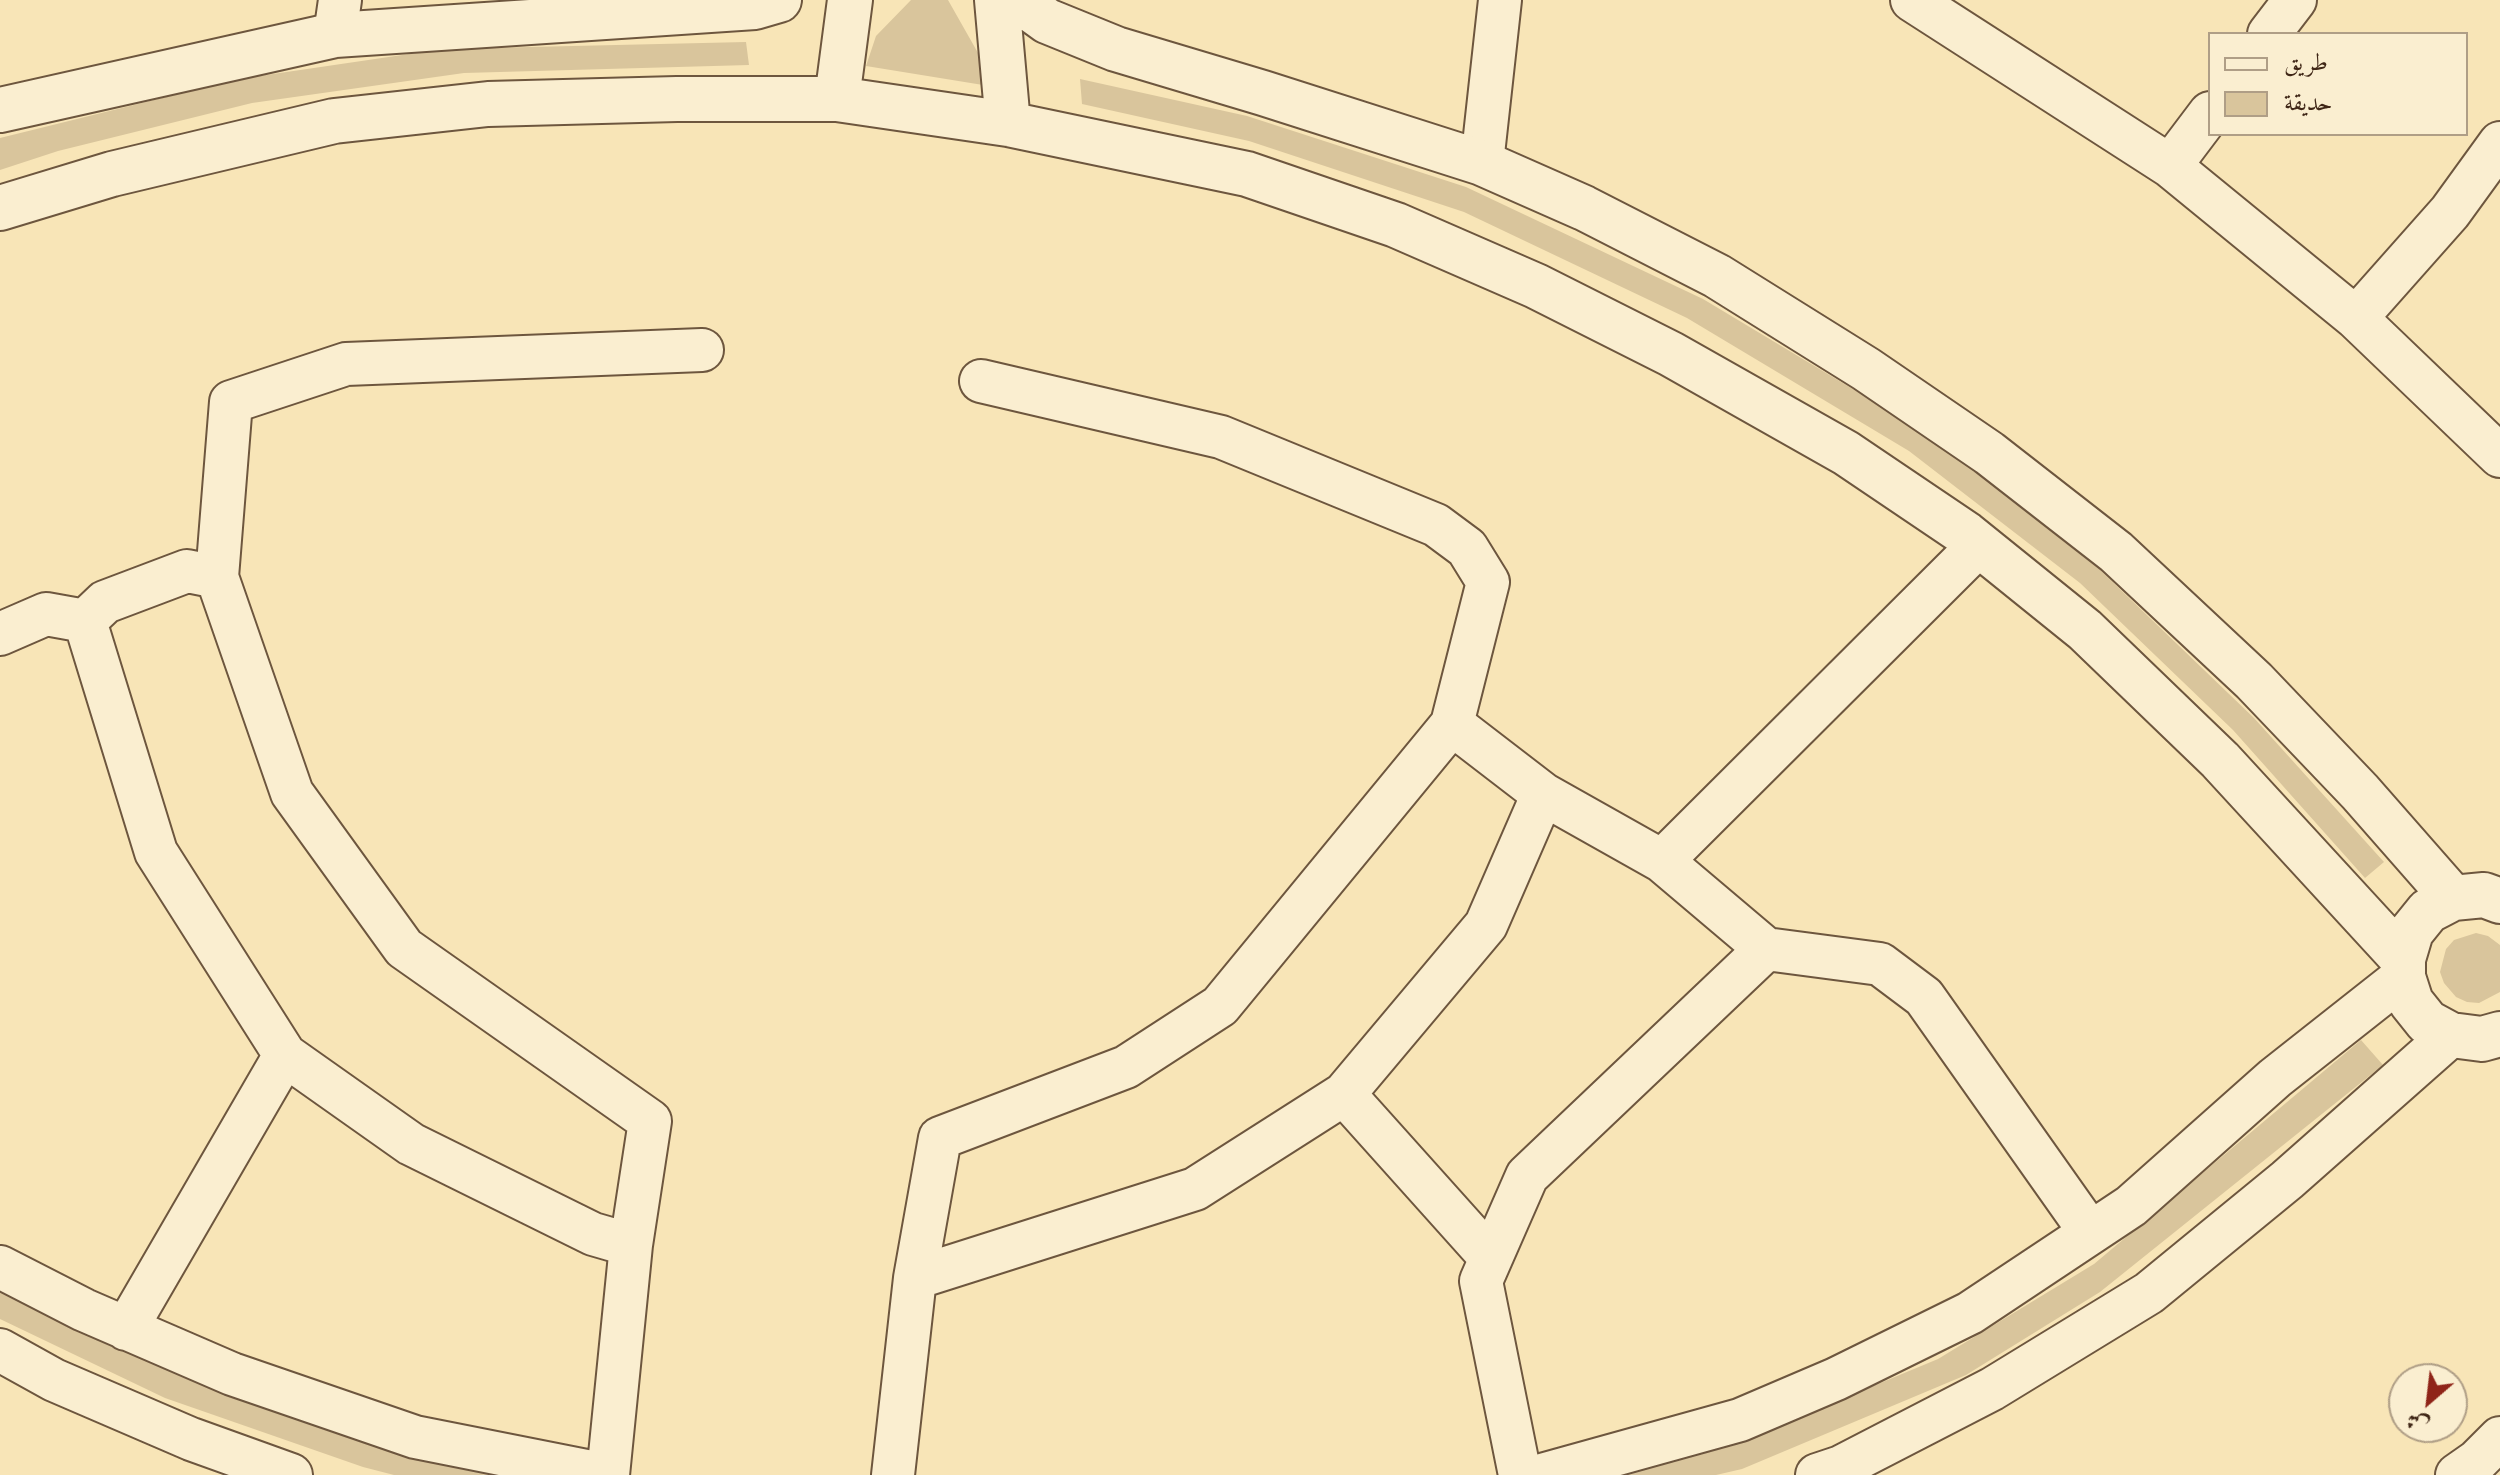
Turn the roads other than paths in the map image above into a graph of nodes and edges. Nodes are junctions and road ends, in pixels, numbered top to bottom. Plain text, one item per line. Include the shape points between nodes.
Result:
1 (779, 0) edge
2 (850, 0) edge
3 (997, 0) edge
4 (1018, 0) edge
5 (1500, 0) edge
6 (1912, 0) edge
7 (2295, 0) edge
8 (338, 18) edge
9 (2271, 32) edge
10 (837, 99) junction
11 (0, 110) edge
12 (2208, 116) edge
13 (1008, 124) junction
14 (2500, 143) edge
15 (1482, 163) junction
16 (2170, 166) junction
17 (0, 208) edge
18 (2356, 318) junction
19 (702, 350) dead end
20 (981, 381) dead end
21 (2500, 456) edge
22 (1979, 545) junction
23 (217, 577) junction
24 (85, 621) junction
25 (0, 634) edge
26 (1452, 724) junction
27 (1543, 794) junction
28 (1662, 861) junction
29 (2453, 898) junction
30 (2500, 901) edge
31 (1766, 949) junction
32 (2403, 968) junction
33 (2483, 1042) edge
34 (285, 1055) junction
35 (1344, 1094) junction
36 (2090, 1232) junction
37 (631, 1245) junction
38 (1491, 1258) junction
39 (0, 1267) edge
40 (915, 1278) junction
41 (126, 1329) junction
42 (0, 1350) edge
43 (291, 1475) edge
44 (608, 1475) edge
45 (893, 1475) edge
46 (1520, 1475) edge
47 (1542, 1475) edge
48 (1817, 1475) edge

1 - 8 street via 755,7
2 - 10 street
3 - 13 street
4 - 15 street via 1047,21 1116,49
5 - 15 street
6 - 16 street
7 - 9 street
8 - 11 street
10 - 13 street
10 - 17 street via 488,104 334,121 112,174
12 - 16 street
13 - 22 street via 1247,174 1410,231 1671,354 1846,453
14 - 18 street via 2450,212
15 - 29 street via 1717,276 1989,453 2116,552 2254,681
16 - 18 street
18 - 21 street
19 - 23 street via 346,364 231,402
20 - 26 street via 1221,437 1436,525 1467,548 1488,582
22 - 28 street
22 - 32 street via 2085,630 2220,760
23 - 24 street via 187,571 105,602
23 - 37 street via 292,793 404,948 650,1121
24 - 25 street via 46,614
24 - 34 street via 156,852
26 - 27 street
26 - 40 street via 1220,1006 1126,1067 940,1138
27 - 28 street
27 - 35 street via 1486,925
28 - 31 street
29 - 30 street via 2484,895
29 - 32 street via 2428,911 2411,932
31 - 36 street via 1880,964 1924,997
31 - 38 street via 1527,1176
32 - 33 street via 2411,1002 2427,1022
32 - 36 street via 2131,1206
33 - 48 street via 2299,1169 2149,1293 1992,1389
34 - 37 street via 411,1144 593,1234
34 - 41 street
35 - 38 street
35 - 40 street via 1195,1189
36 - 47 street via 1970,1313 1836,1379 1740,1420
37 - 44 street
38 - 46 street via 1481,1281
39 - 41 street
40 - 45 street
41 - 44 street via 232,1374 415,1437
42 - 43 street via 95,1398

